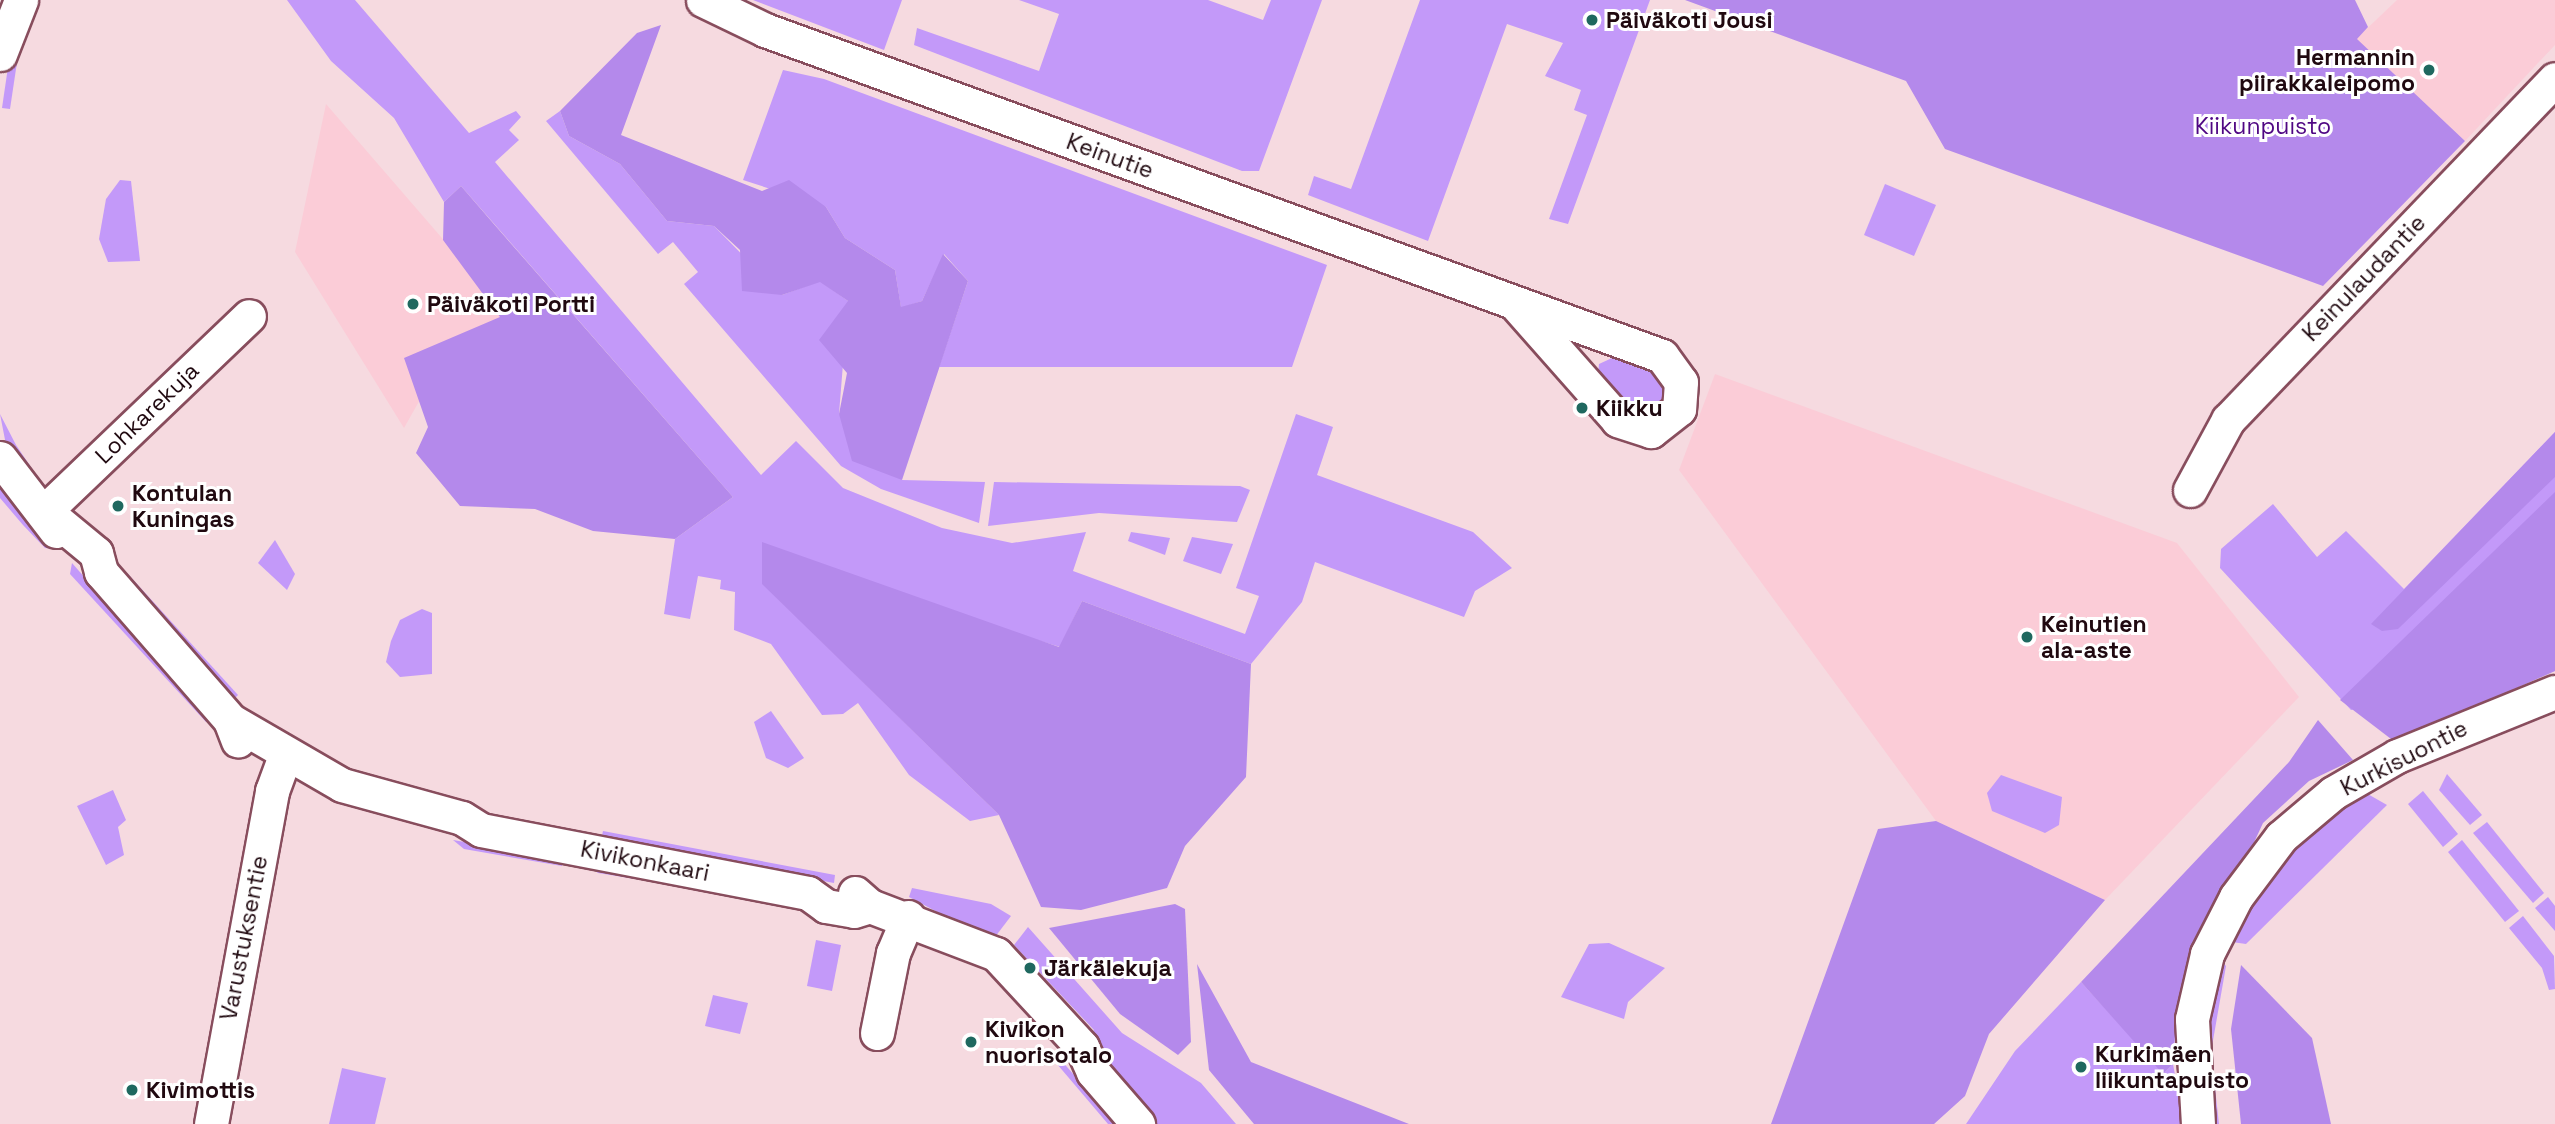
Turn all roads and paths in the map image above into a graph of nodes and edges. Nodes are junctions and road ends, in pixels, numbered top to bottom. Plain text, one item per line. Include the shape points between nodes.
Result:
1 (21, 0) edge
2 (703, 0) edge
3 (0, 54) edge
4 (2555, 79) edge
5 (1518, 307) junction
6 (249, 316) dead end
7 (0, 458) edge
8 (2190, 490) dead end
9 (45, 511) junction
10 (2555, 692) edge
11 (282, 763) junction
12 (908, 917) junction
13 (877, 1034) dead end
14 (211, 1124) edge
15 (1138, 1124) edge
16 (2197, 1124) edge

1 - 3 street
2 - 5 street, Keinutie via 765,30
4 - 8 street, Keinulaudantie via 2228,420
5 - 5 street, Keinutie via 1618,420 1651,431 1679,409 1681,382 1662,356 1549,312
6 - 9 street, Lohkarekuja
7 - 9 street, Kivikonkaari
9 - 11 street, Kivikonkaari via 85,540 101,572 230,720
10 - 16 street, Kurkisuontie via 2397,756 2333,793 2281,837 2236,897 2207,954 2192,1019
11 - 12 street, Kivikonkaari via 366,795 462,818 481,830 808,893 844,891 870,906
11 - 14 street, Varustuksentie
12 - 13 street via 893,953
12 - 15 street, Kivikonkaari via 960,941 985,946 1010,966 1082,1047 1093,1072

